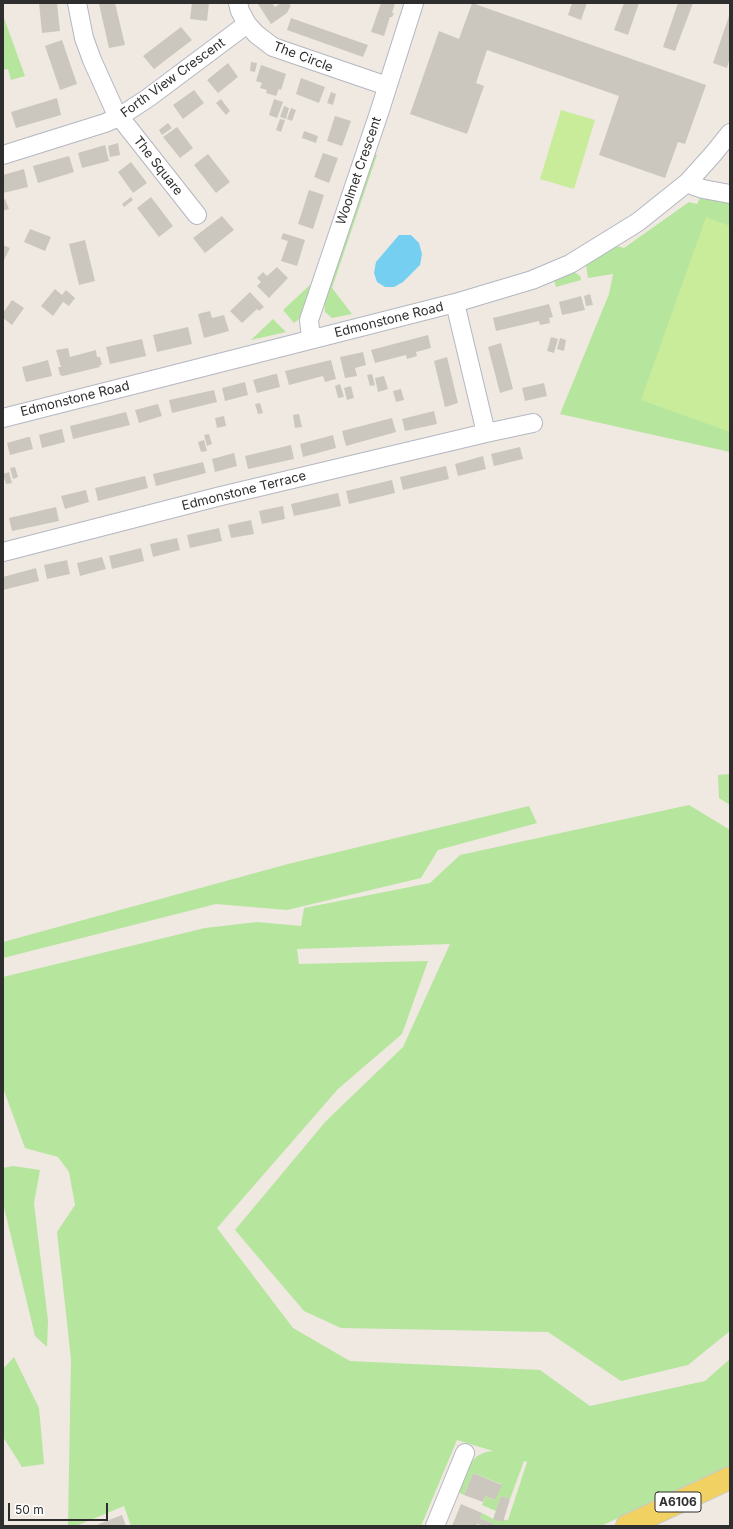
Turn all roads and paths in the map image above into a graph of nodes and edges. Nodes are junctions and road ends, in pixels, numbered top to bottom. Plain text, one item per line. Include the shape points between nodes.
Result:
1 (77, 3) edge
2 (238, 3) edge
3 (414, 3) edge
4 (247, 24) junction
5 (387, 86) junction
6 (119, 117) junction
7 (730, 133) edge
8 (3, 155) edge
9 (688, 182) junction
10 (730, 194) edge
11 (198, 215) dead end
12 (455, 303) junction
13 (311, 339) junction
14 (3, 418) edge
15 (533, 424) dead end
16 (486, 433) junction
17 (3, 552) edge
18 (465, 1453) dead end
19 (730, 1478) edge
20 (435, 1526) edge
21 (626, 1526) edge

1 - 6 street, The Square via 84,38 98,77
2 - 4 street, The Circle
3 - 5 street, Woolmet Crescent
4 - 5 street, The Circle via 273,47
4 - 6 street, Forth View Crescent
5 - 13 street, Woolmet Crescent via 309,320
6 - 8 street, Forth View Crescent
6 - 11 street, The Square
7 - 9 street, Edmonstone Road
9 - 10 street via 703,189
9 - 12 street, Edmonstone Road via 638,222 570,264 522,284
12 - 13 street, Edmonstone Road
12 - 16 street
13 - 14 street, Edmonstone Road
15 - 16 street, Edmonstone Terrace
16 - 17 street, Edmonstone Terrace via 221,496
18 - 20 street
19 - 21 main road, A6106

